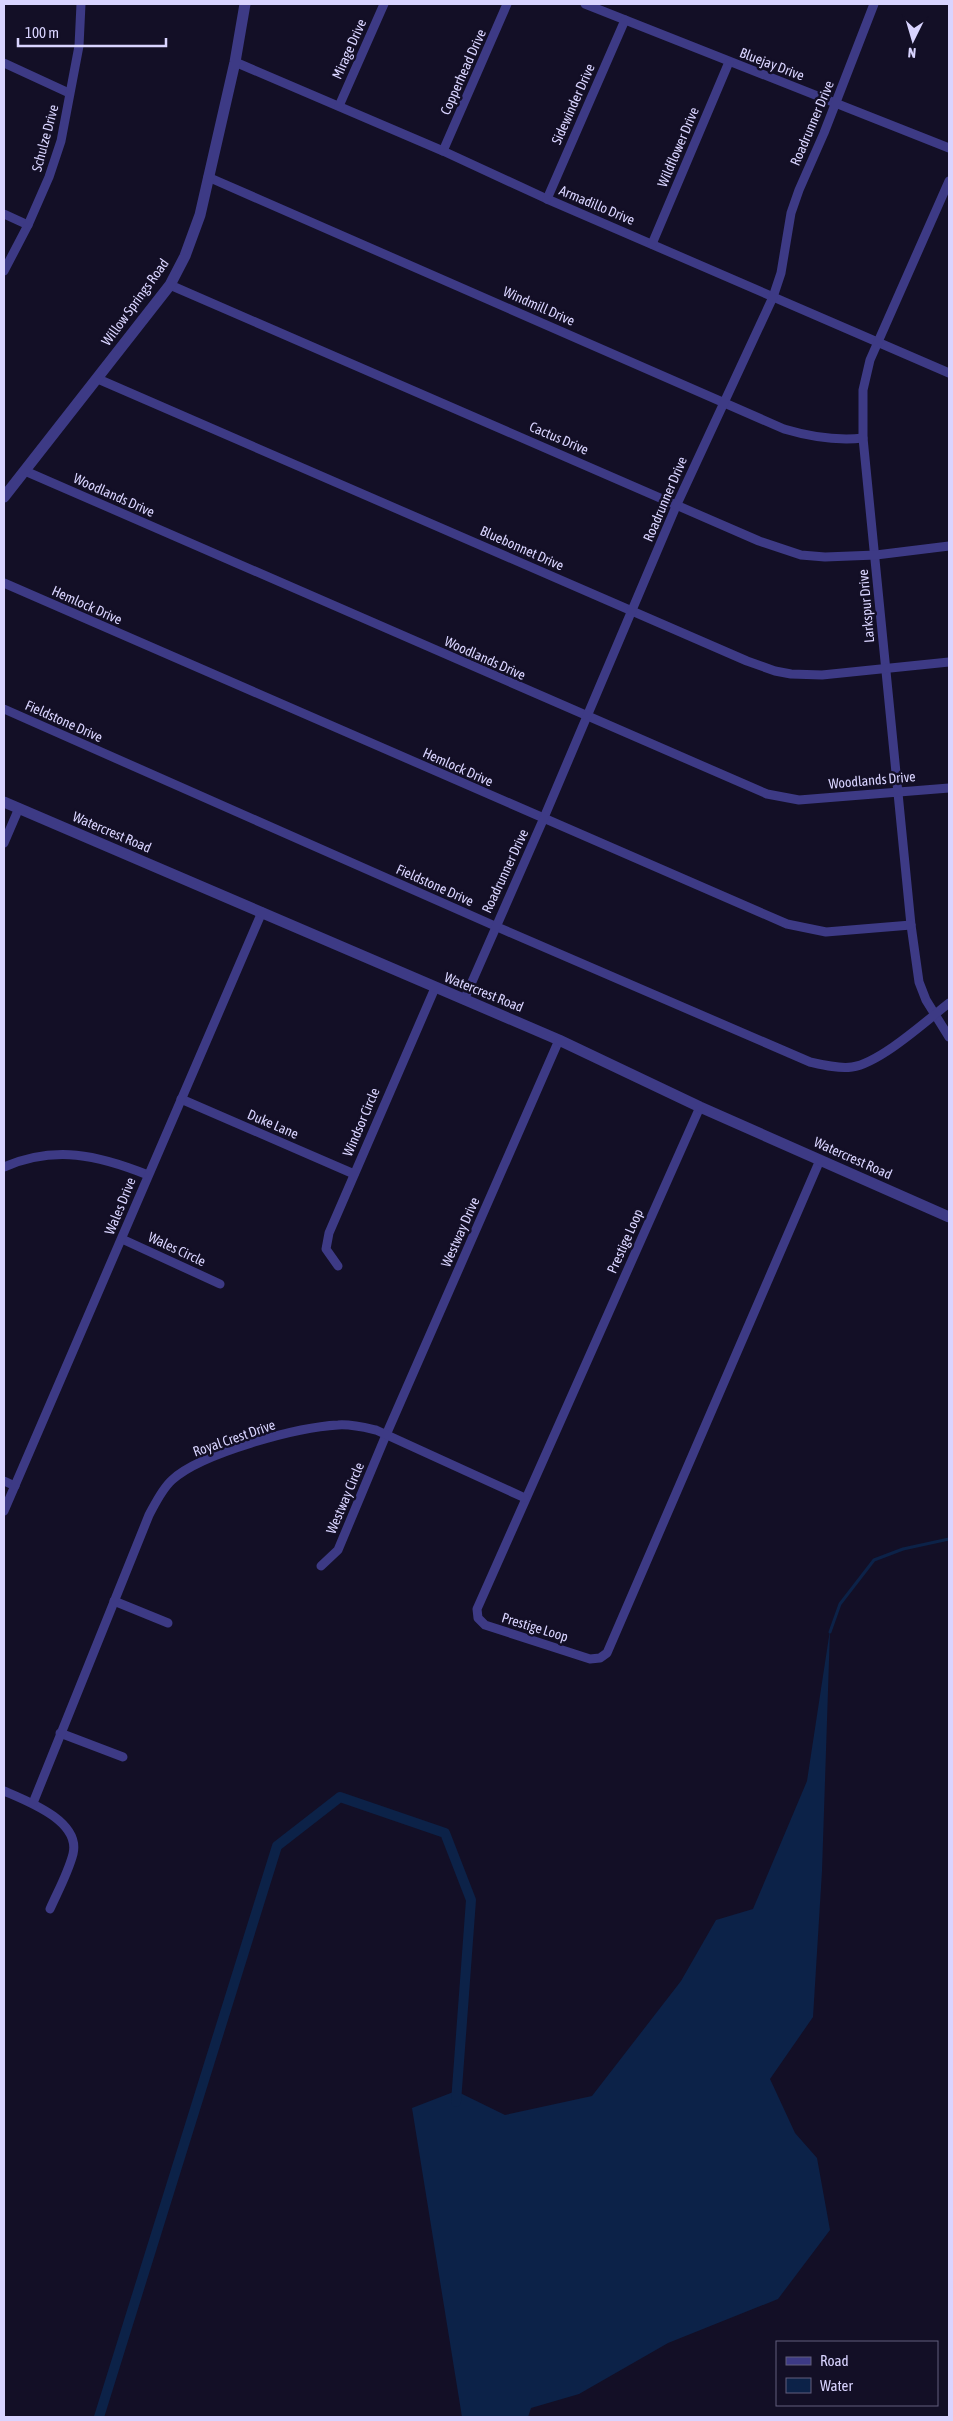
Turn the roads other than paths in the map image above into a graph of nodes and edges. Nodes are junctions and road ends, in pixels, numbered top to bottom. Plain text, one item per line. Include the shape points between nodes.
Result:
1 (81, 4) edge
2 (245, 4) edge
3 (384, 4) edge
4 (507, 4) edge
5 (584, 4) edge
6 (874, 4) edge
7 (625, 20) junction
8 (235, 62) junction
9 (729, 62) junction
10 (4, 63) edge
11 (69, 93) junction
12 (835, 104) junction
13 (339, 106) junction
14 (949, 148) edge
15 (443, 151) junction
16 (208, 177) junction
17 (949, 181) edge
18 (547, 199) junction
19 (4, 214) edge
20 (28, 225) junction
21 (652, 244) junction
22 (4, 271) edge
23 (170, 284) junction
24 (774, 296) junction
25 (877, 341) junction
26 (949, 373) edge
27 (98, 378) junction
28 (723, 402) junction
29 (863, 438) junction
30 (25, 471) junction
31 (4, 497) edge
32 (677, 504) junction
33 (949, 546) edge
34 (876, 555) junction
35 (4, 583) edge
36 (632, 611) junction
37 (949, 662) edge
38 (885, 669) junction
39 (4, 709) edge
40 (586, 717) junction
41 (949, 788) edge
42 (897, 790) junction
43 (4, 802) edge
44 (19, 808) junction
45 (544, 820) junction
46 (4, 843) edge
47 (262, 912) junction
48 (911, 925) junction
49 (495, 926) junction
50 (434, 988) junction
51 (464, 1000) junction
52 (949, 1003) edge
53 (934, 1015) junction
54 (949, 1037) edge
55 (559, 1040) junction
56 (181, 1099) junction
57 (700, 1107) junction
58 (820, 1160) junction
59 (4, 1167) edge
60 (354, 1174) junction
61 (148, 1175) junction
62 (949, 1217) edge
63 (122, 1238) junction
64 (338, 1266) dead end
65 (220, 1284) dead end
66 (386, 1435) junction
67 (4, 1481) edge
68 (15, 1486) junction
69 (525, 1498) junction
70 (4, 1511) edge
71 (321, 1566) dead end
72 (114, 1601) junction
73 (168, 1623) dead end
74 (60, 1733) junction
75 (124, 1757) dead end
76 (4, 1791) edge
77 (33, 1803) junction
78 (50, 1909) dead end

1 - 11 street, Schulze Drive via 79,46
2 - 8 street, Willow Springs Road
3 - 13 street, Mirage Drive
4 - 15 street, Copperhead Drive
5 - 7 street, Bluejay Drive
6 - 12 street, Roadrunner Drive
7 - 9 street, Bluejay Drive
7 - 18 street, Sidewinder Drive
8 - 13 street, Armadillo Drive
8 - 16 street, Willow Springs Road
9 - 12 street, Bluejay Drive
9 - 21 street, Wildflower Drive
10 - 11 street
11 - 20 street, Schulze Drive via 61,141
12 - 14 street, Bluejay Drive
12 - 24 street, Roadrunner Drive via 798,190
13 - 15 street, Armadillo Drive
15 - 18 street, Armadillo Drive
16 - 23 street, Willow Springs Road via 200,215 185,256
16 - 28 street, Windmill Drive
17 - 25 street, Larkspur Drive
18 - 21 street, Armadillo Drive
19 - 20 street
20 - 22 street, Schulze Drive
21 - 24 street, Armadillo Drive
23 - 27 street, Willow Springs Road
23 - 32 street, Cactus Drive
24 - 25 street, Armadillo Drive
24 - 28 street, Roadrunner Drive
25 - 26 street, Armadillo Drive
25 - 29 street, Larkspur Drive via 863,390
27 - 30 street, Willow Springs Road
27 - 36 street, Bluebonnet Drive
28 - 29 street, Windmill Drive via 803,435 835,440
28 - 32 street, Roadrunner Drive
29 - 34 street, Larkspur Drive
30 - 31 street, Willow Springs Road
30 - 40 street, Woodlands Drive
32 - 34 street, Cactus Drive via 759,541 801,555 844,558
32 - 36 street, Roadrunner Drive
33 - 34 street, Cactus Drive
34 - 38 street, Larkspur Drive
35 - 45 street, Hemlock Drive
36 - 38 street, Bluebonnet Drive via 775,672 822,675
36 - 40 street, Roadrunner Drive
37 - 38 street, Bluebonnet Drive
38 - 42 street, Larkspur Drive
39 - 49 street, Fieldstone Drive
40 - 42 street, Woodlands Drive via 768,794 799,800
40 - 45 street, Roadrunner Drive
41 - 42 street, Woodlands Drive
42 - 48 street, Larkspur Drive
43 - 44 street, Watercrest Road
44 - 46 street
44 - 47 street, Watercrest Road
45 - 48 street, Hemlock Drive via 787,924 826,932
45 - 49 street, Roadrunner Drive
47 - 50 street, Watercrest Road
47 - 56 street, Wales Drive
48 - 53 street, Larkspur Drive via 918,982
49 - 51 street, Roadrunner Drive
49 - 53 street, Fieldstone Drive via 823,1065 859,1065 882,1054
50 - 51 street, Watercrest Road
50 - 60 street, Windsor Circle
51 - 55 street, Watercrest Road
52 - 53 street, Fieldstone Drive
53 - 54 street, Larkspur Drive
55 - 57 street, Watercrest Road
55 - 66 street, Westway Drive
56 - 60 street, Duke Lane
56 - 61 street, Wales Drive
57 - 58 street, Watercrest Road
57 - 69 street, Prestige Loop
58 - 62 street, Watercrest Road
58 - 69 street, Prestige Loop via 607,1653 600,1658 590,1659 485,1626 478,1618 477,1609
59 - 61 street via 40,1155 74,1154 122,1165
60 - 64 street, Windsor Circle via 329,1233 326,1249
61 - 63 street, Wales Drive
63 - 65 street, Wales Circle
63 - 68 street, Wales Drive
66 - 69 street, Royal Crest Drive
66 - 71 street, Westway Circle via 338,1550
66 - 72 street, Royal Crest Drive via 362,1426 340,1424 302,1430 223,1454 183,1472 171,1480 149,1515
67 - 68 street
68 - 70 street, Wales Drive
72 - 73 street
72 - 74 street, Royal Crest Drive
74 - 75 street
74 - 77 street, Royal Crest Drive
76 - 77 street
77 - 78 street via 63,1823 73,1838 73,1854

